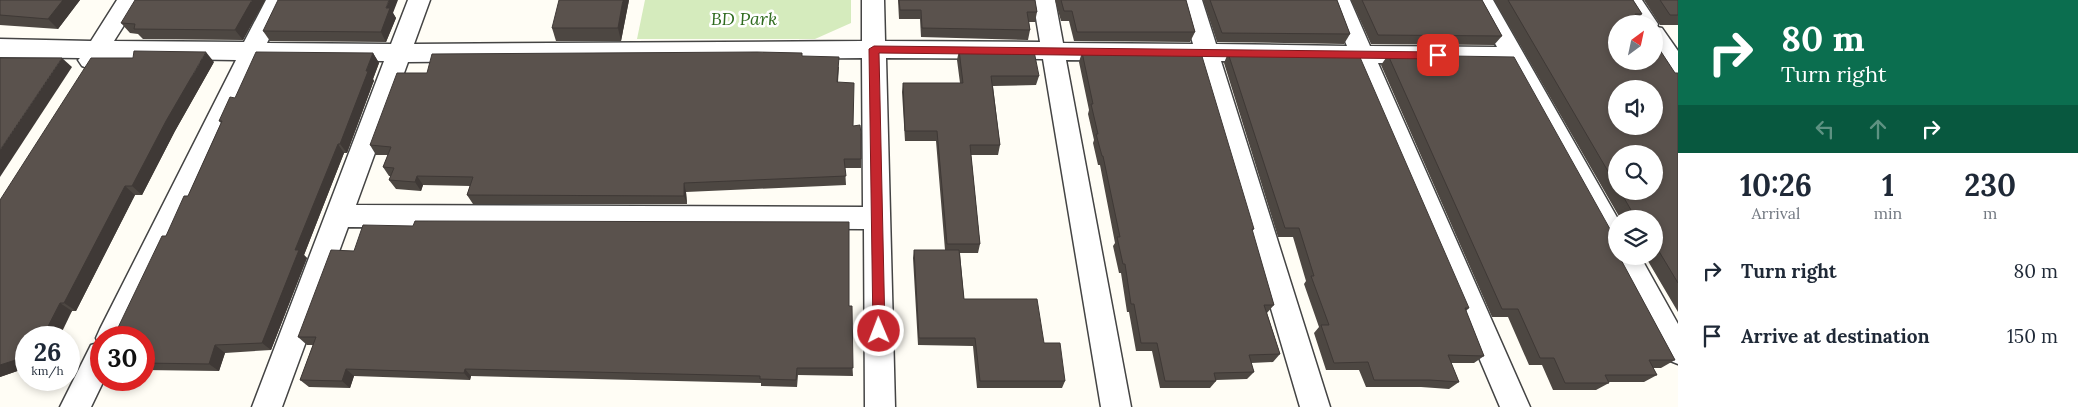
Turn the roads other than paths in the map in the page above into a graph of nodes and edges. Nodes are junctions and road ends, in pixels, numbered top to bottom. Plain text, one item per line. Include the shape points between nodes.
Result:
1 (129, 0) edge
2 (277, 0) edge
3 (420, 0) edge
4 (873, 0) edge
5 (1044, 0) edge
6 (1191, 0) edge
7 (1338, 0) edge
8 (1482, 0) edge
9 (1630, 0) edge
10 (1640, 15) edge
11 (1663, 46) edge
12 (0, 48) edge
13 (874, 49) junction
14 (97, 50) junction
15 (252, 51) junction
16 (1053, 52) junction
17 (400, 53) junction
18 (1208, 53) junction
19 (1362, 55) junction
20 (1513, 56) junction
21 (1675, 61) edge
22 (77, 82) edge
23 (338, 216) junction
24 (877, 218) junction
25 (1608, 226) edge
26 (1630, 265) edge
27 (116, 326) edge
28 (1678, 351) edge
29 (90, 377) edge
30 (75, 407) edge
31 (267, 407) edge
32 (880, 407) edge
33 (1116, 407) edge
34 (1315, 407) edge
35 (1515, 407) edge

1 - 14 street
2 - 15 street
3 - 17 street
4 - 13 street
5 - 16 street
6 - 18 street
7 - 19 street
8 - 20 street
9 - 10 street
11 - 21 street
12 - 14 street
13 - 16 street
13 - 17 street
13 - 24 street
14 - 15 street
14 - 22 street
15 - 17 street
15 - 27 street
16 - 18 street
16 - 33 street
17 - 23 street
18 - 19 street
18 - 34 street
19 - 20 street
19 - 35 street
20 - 25 street
23 - 24 street
23 - 31 street
24 - 32 street
26 - 28 street
29 - 30 street

